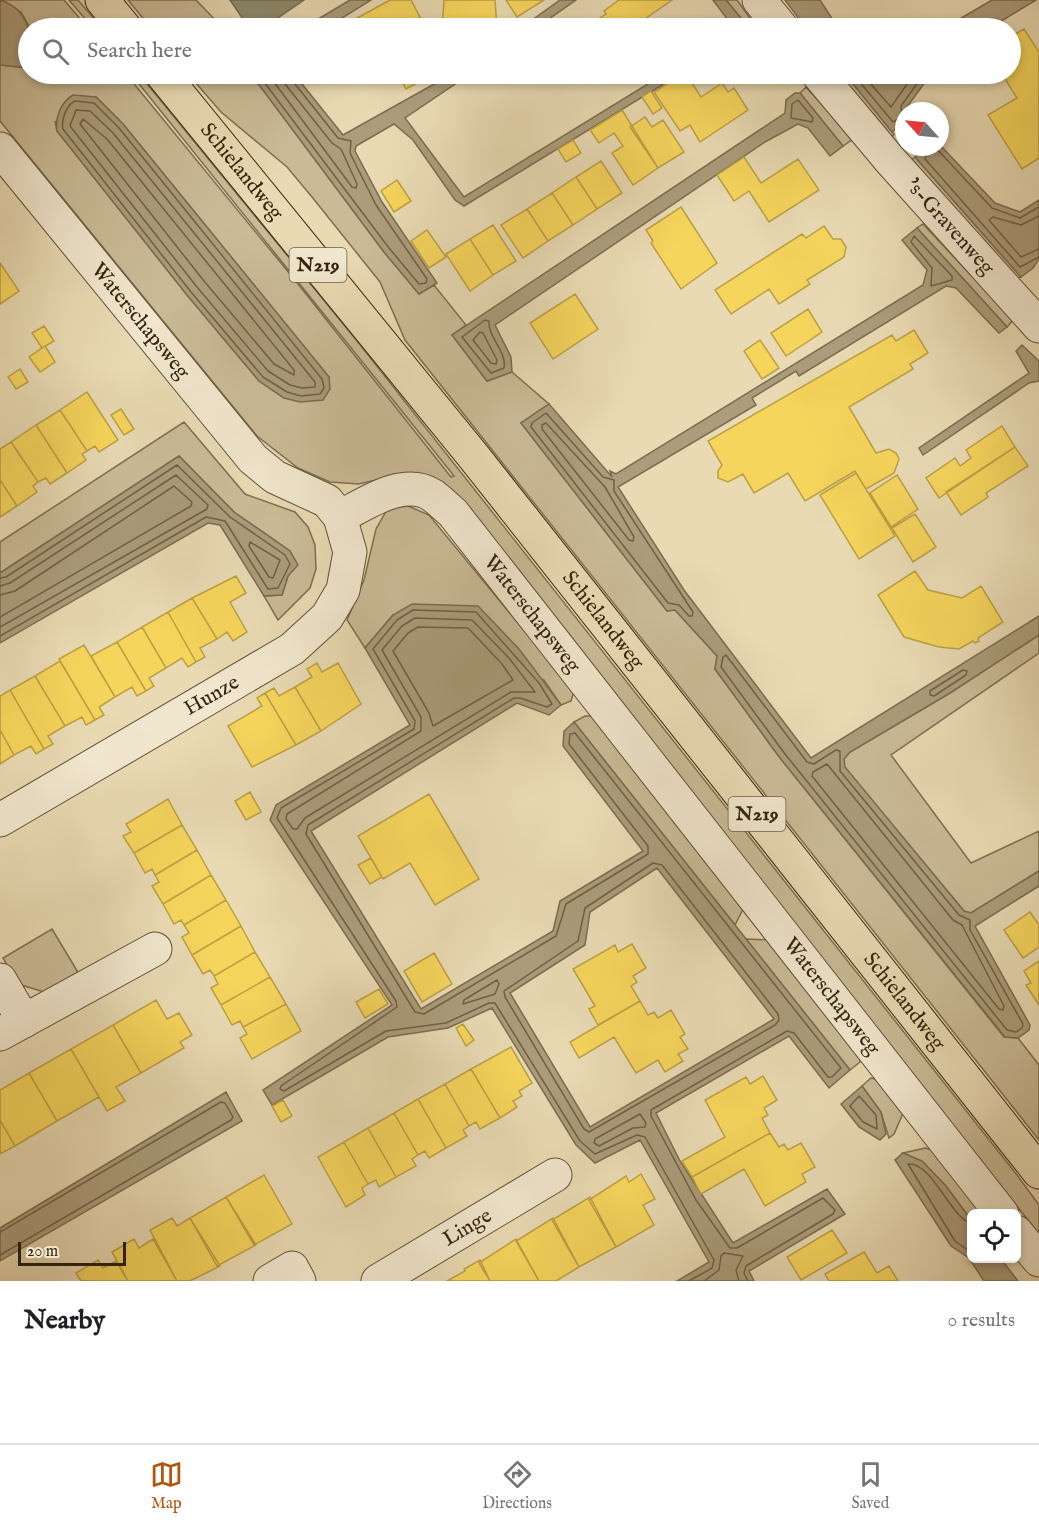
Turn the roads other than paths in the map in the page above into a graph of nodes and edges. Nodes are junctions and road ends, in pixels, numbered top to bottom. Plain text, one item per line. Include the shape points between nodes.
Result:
1 (102, 0) edge
2 (759, 0) edge
3 (117, 18) edge
4 (774, 18) edge
5 (170, 84) edge
6 (827, 84) edge
7 (0, 149) edge
8 (1039, 326) edge
9 (340, 517) junction
10 (0, 820) edge
11 (155, 949) dead end
12 (0, 980) edge
13 (12, 1028) edge
14 (1039, 1172) edge
15 (555, 1175) dead end
16 (998, 1209) edge
17 (1021, 1237) edge
18 (1039, 1260) edge
19 (270, 1281) edge
20 (299, 1281) edge
21 (378, 1281) edge

1 - 3 main road
2 - 4 street
5 - 14 main road, Schielandweg / N219 via 481,466
6 - 8 street, 's-Gravenweg
7 - 9 street, Waterschapsweg via 253,459 275,477 327,501
9 - 10 street, Hunze via 350,552 343,590 327,617 292,649
9 - 16 street, Waterschapsweg via 386,494 405,490 429,494 453,513
11 - 13 street
12 - 13 street
15 - 21 street, Linge
17 - 18 street
19 - 20 street via 292,1268

